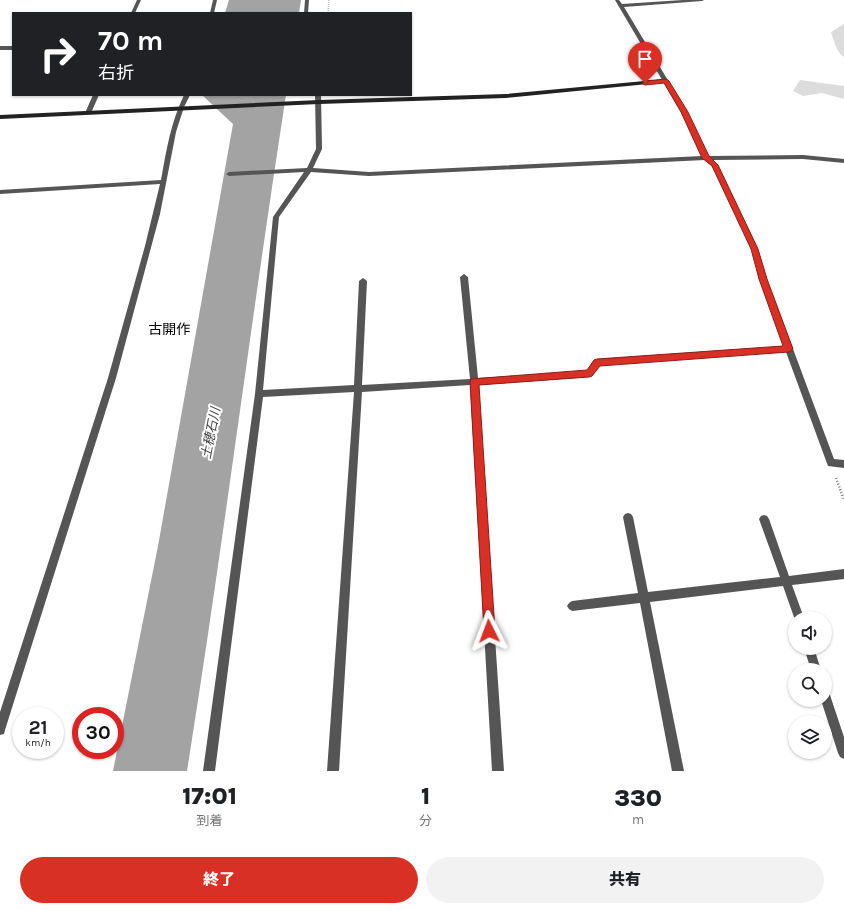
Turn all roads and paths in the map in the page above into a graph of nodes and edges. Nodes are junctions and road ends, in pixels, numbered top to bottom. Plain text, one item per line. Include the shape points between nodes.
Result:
1 (139, 0) edge
2 (216, 0) edge
3 (307, 0) edge
4 (329, 0) edge
5 (617, 0) edge
6 (702, 0) edge
7 (621, 6) junction
8 (133, 12) edge
9 (212, 12) edge
10 (306, 12) edge
11 (328, 12) edge
12 (0, 48) edge
13 (12, 48) edge
14 (666, 81) junction
15 (96, 96) edge
16 (186, 96) edge
17 (319, 98) edge
18 (179, 109) junction
19 (88, 113) junction
20 (0, 117) edge
21 (706, 158) junction
22 (844, 161) edge
23 (309, 170) junction
24 (229, 174) dead end
25 (164, 182) junction
26 (0, 192) edge
27 (464, 277) dead end
28 (363, 281) dead end
29 (789, 349) junction
30 (474, 382) junction
31 (358, 388) junction
32 (259, 394) junction
33 (831, 463) junction
34 (844, 464) edge
35 (844, 500) edge
36 (628, 517) dead end
37 (764, 519) dead end
38 (844, 574) edge
39 (786, 580) junction
40 (644, 597) junction
41 (572, 606) dead end
42 (797, 611) edge
43 (829, 707) edge
44 (0, 730) edge
45 (844, 753) edge
46 (209, 771) edge
47 (333, 771) edge
48 (498, 771) edge
49 (678, 771) edge

1 - 8 street
2 - 9 street
3 - 10 street
4 - 11 path
5 - 7 street
6 - 7 street
7 - 14 street
12 - 13 street
14 - 17 street via 506,96
14 - 21 street
15 - 19 street
16 - 18 street
17 - 18 street via 287,103
17 - 23 street via 319,149
18 - 19 street
18 - 25 street
19 - 20 street
21 - 22 street via 803,157
21 - 23 street via 369,174
21 - 29 street via 715,165 754,249
23 - 24 street
23 - 32 street via 276,217
25 - 26 street
25 - 44 street via 155,224 109,390
27 - 30 street
28 - 31 street
29 - 30 street via 597,362 589,374
29 - 33 street
30 - 31 street
30 - 48 street
31 - 32 street
31 - 47 street
32 - 46 street
33 - 34 street
33 - 35 path
36 - 40 street
37 - 39 street
38 - 39 street
39 - 40 street
39 - 42 street
40 - 41 street
40 - 49 street
43 - 45 street

